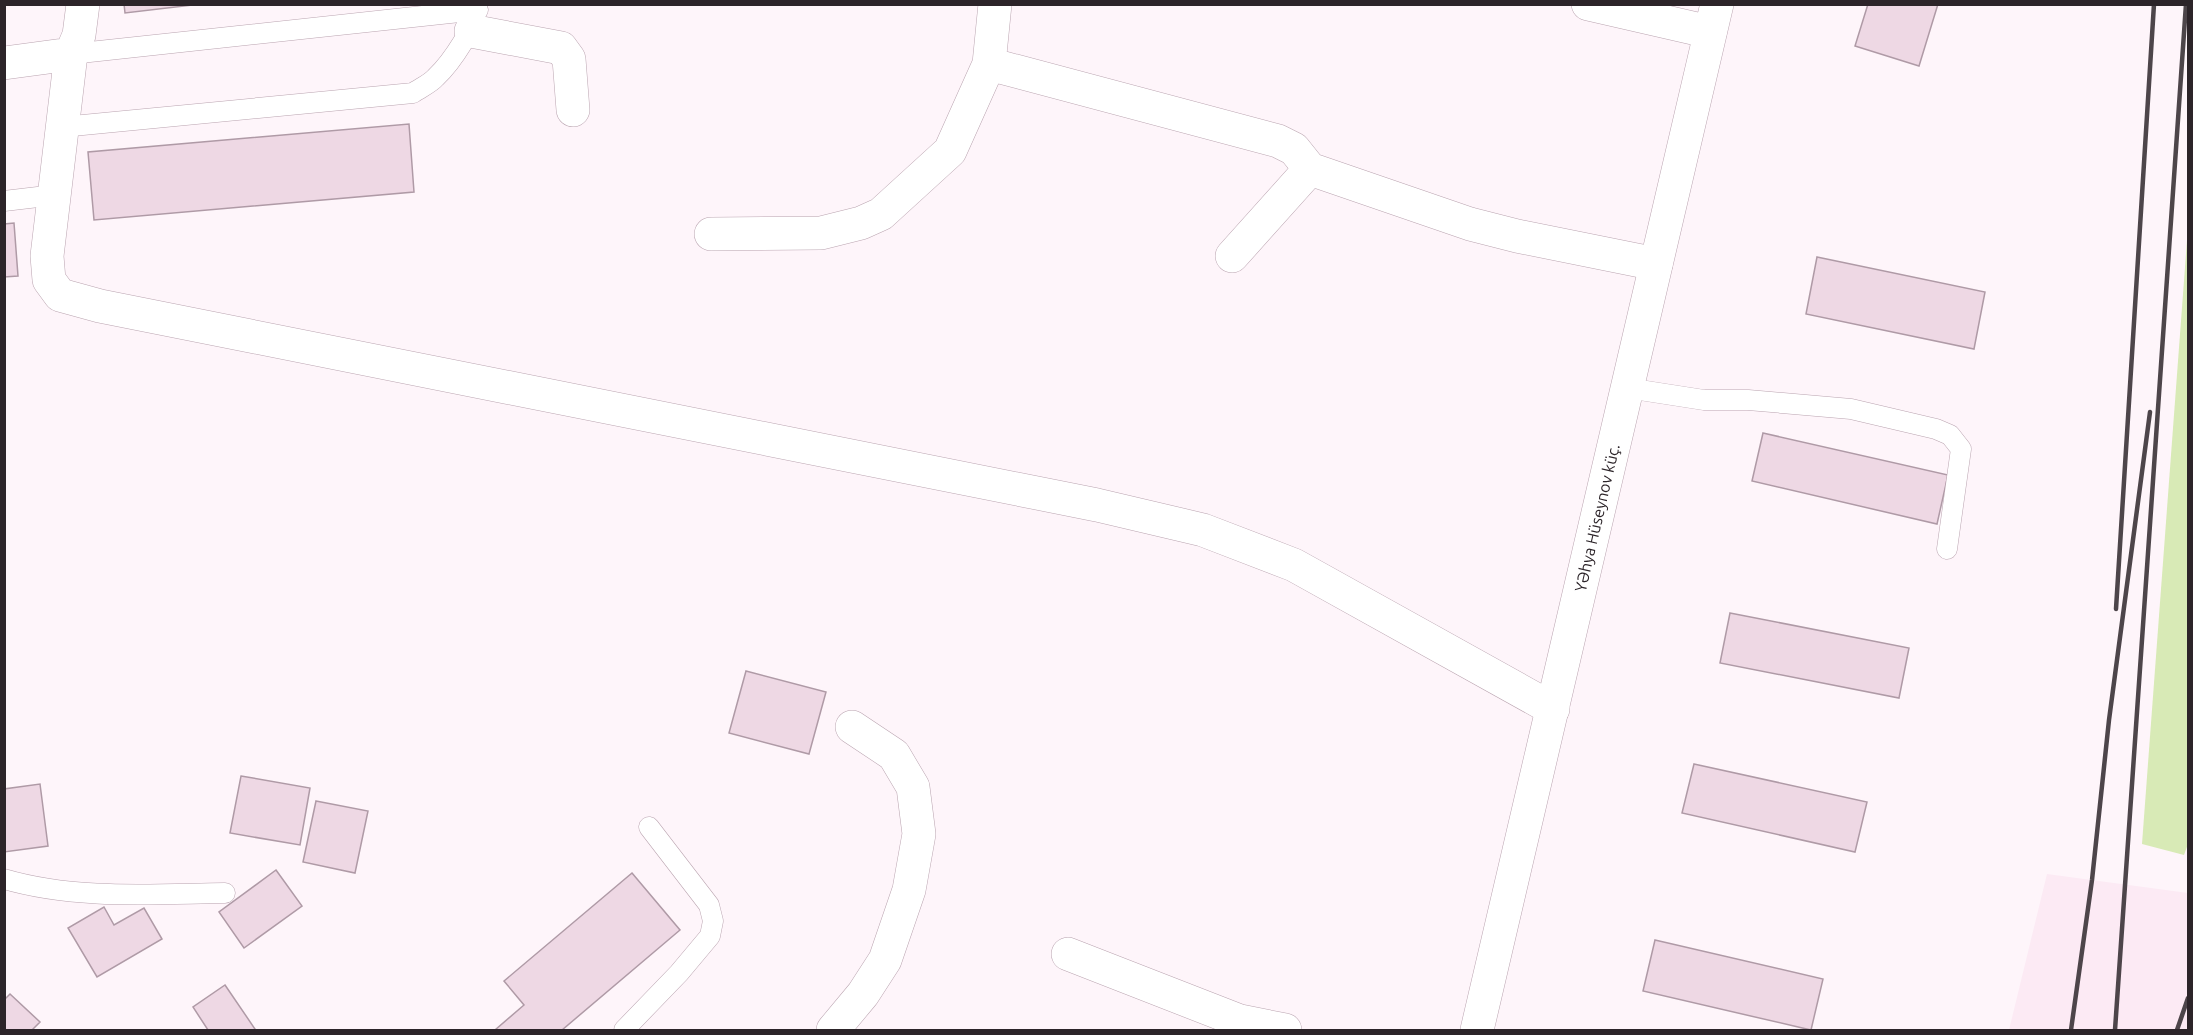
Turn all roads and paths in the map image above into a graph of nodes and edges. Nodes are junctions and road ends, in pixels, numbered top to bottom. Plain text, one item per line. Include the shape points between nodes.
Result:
1 (84, 4) edge
2 (995, 4) edge
3 (1588, 4) edge
4 (475, 15) edge
5 (1714, 18) edge
6 (71, 54) junction
7 (4, 63) edge
8 (989, 64) junction
9 (573, 110) dead end
10 (62, 127) junction
11 (1310, 170) junction
12 (55, 195) junction
13 (4, 201) edge
14 (711, 234) dead end
15 (1232, 256) dead end
16 (1656, 264) junction
17 (1627, 388) junction
18 (1947, 549) dead end
19 (1553, 710) junction
20 (852, 727) dead end
21 (649, 827) dead end
22 (4, 879) edge
23 (225, 893) dead end
24 (1068, 954) dead end
25 (624, 1030) edge
26 (833, 1030) edge
27 (1285, 1030) edge
28 (1477, 1030) edge

1 - 6 street
2 - 8 street
3 - 5 street
4 - 6 lane
4 - 9 street via 561,48 569,59
4 - 10 lane via 436,78 412,93
5 - 16 street, Yəhya Hüseynov küç.
6 - 7 street
6 - 10 street
8 - 11 street via 1278,141 1294,149
8 - 14 street via 950,151 881,214 821,233
10 - 12 street
11 - 15 street
11 - 16 street via 1470,224
12 - 13 lane
12 - 19 street via 46,256 49,280 60,295 99,306 1085,502 1203,530 1294,565
16 - 17 street, Yəhya Hüseynov küç.
17 - 18 lane via 1704,400 1851,409 1950,435 1961,449
17 - 19 street, Yəhya Hüseynov küç.
19 - 28 street, Yəhya Hüseynov küç.
20 - 26 street via 894,755 914,787 919,834 909,890 885,960
21 - 25 lane via 709,905 713,921 710,936
22 - 23 lane via 96,895
24 - 27 street via 1240,1021

